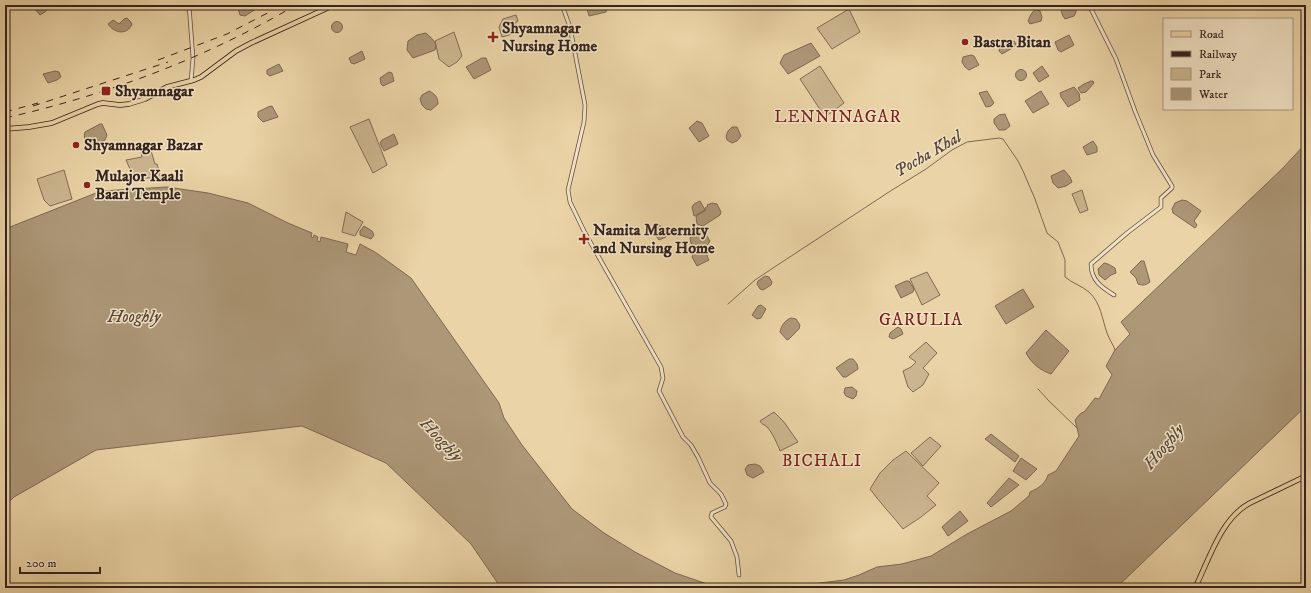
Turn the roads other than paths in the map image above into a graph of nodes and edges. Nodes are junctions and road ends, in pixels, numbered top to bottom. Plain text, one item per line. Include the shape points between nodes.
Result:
1 (189, 5) edge
2 (334, 5) edge
3 (562, 5) edge
4 (1089, 5) edge
5 (191, 81) junction
6 (5, 129) edge
7 (1114, 295) dead end
8 (1306, 476) edge
9 (739, 575) dead end
10 (1196, 588) edge

1 - 5 street via 193,58
2 - 5 main road via 252,42
3 - 9 street via 578,59 585,105 584,122 568,190 570,202 661,367 663,378 658,391 683,437 691,445 710,483 721,494 726,504 712,513 711,517 731,541 737,557
4 - 7 street via 1116,59 1153,155 1172,186 1161,198 1161,207 1127,232 1091,264 1095,280
5 - 6 main road via 167,87 129,104 98,104 52,123
8 - 10 main road via 1245,505 1232,516 1212,551

